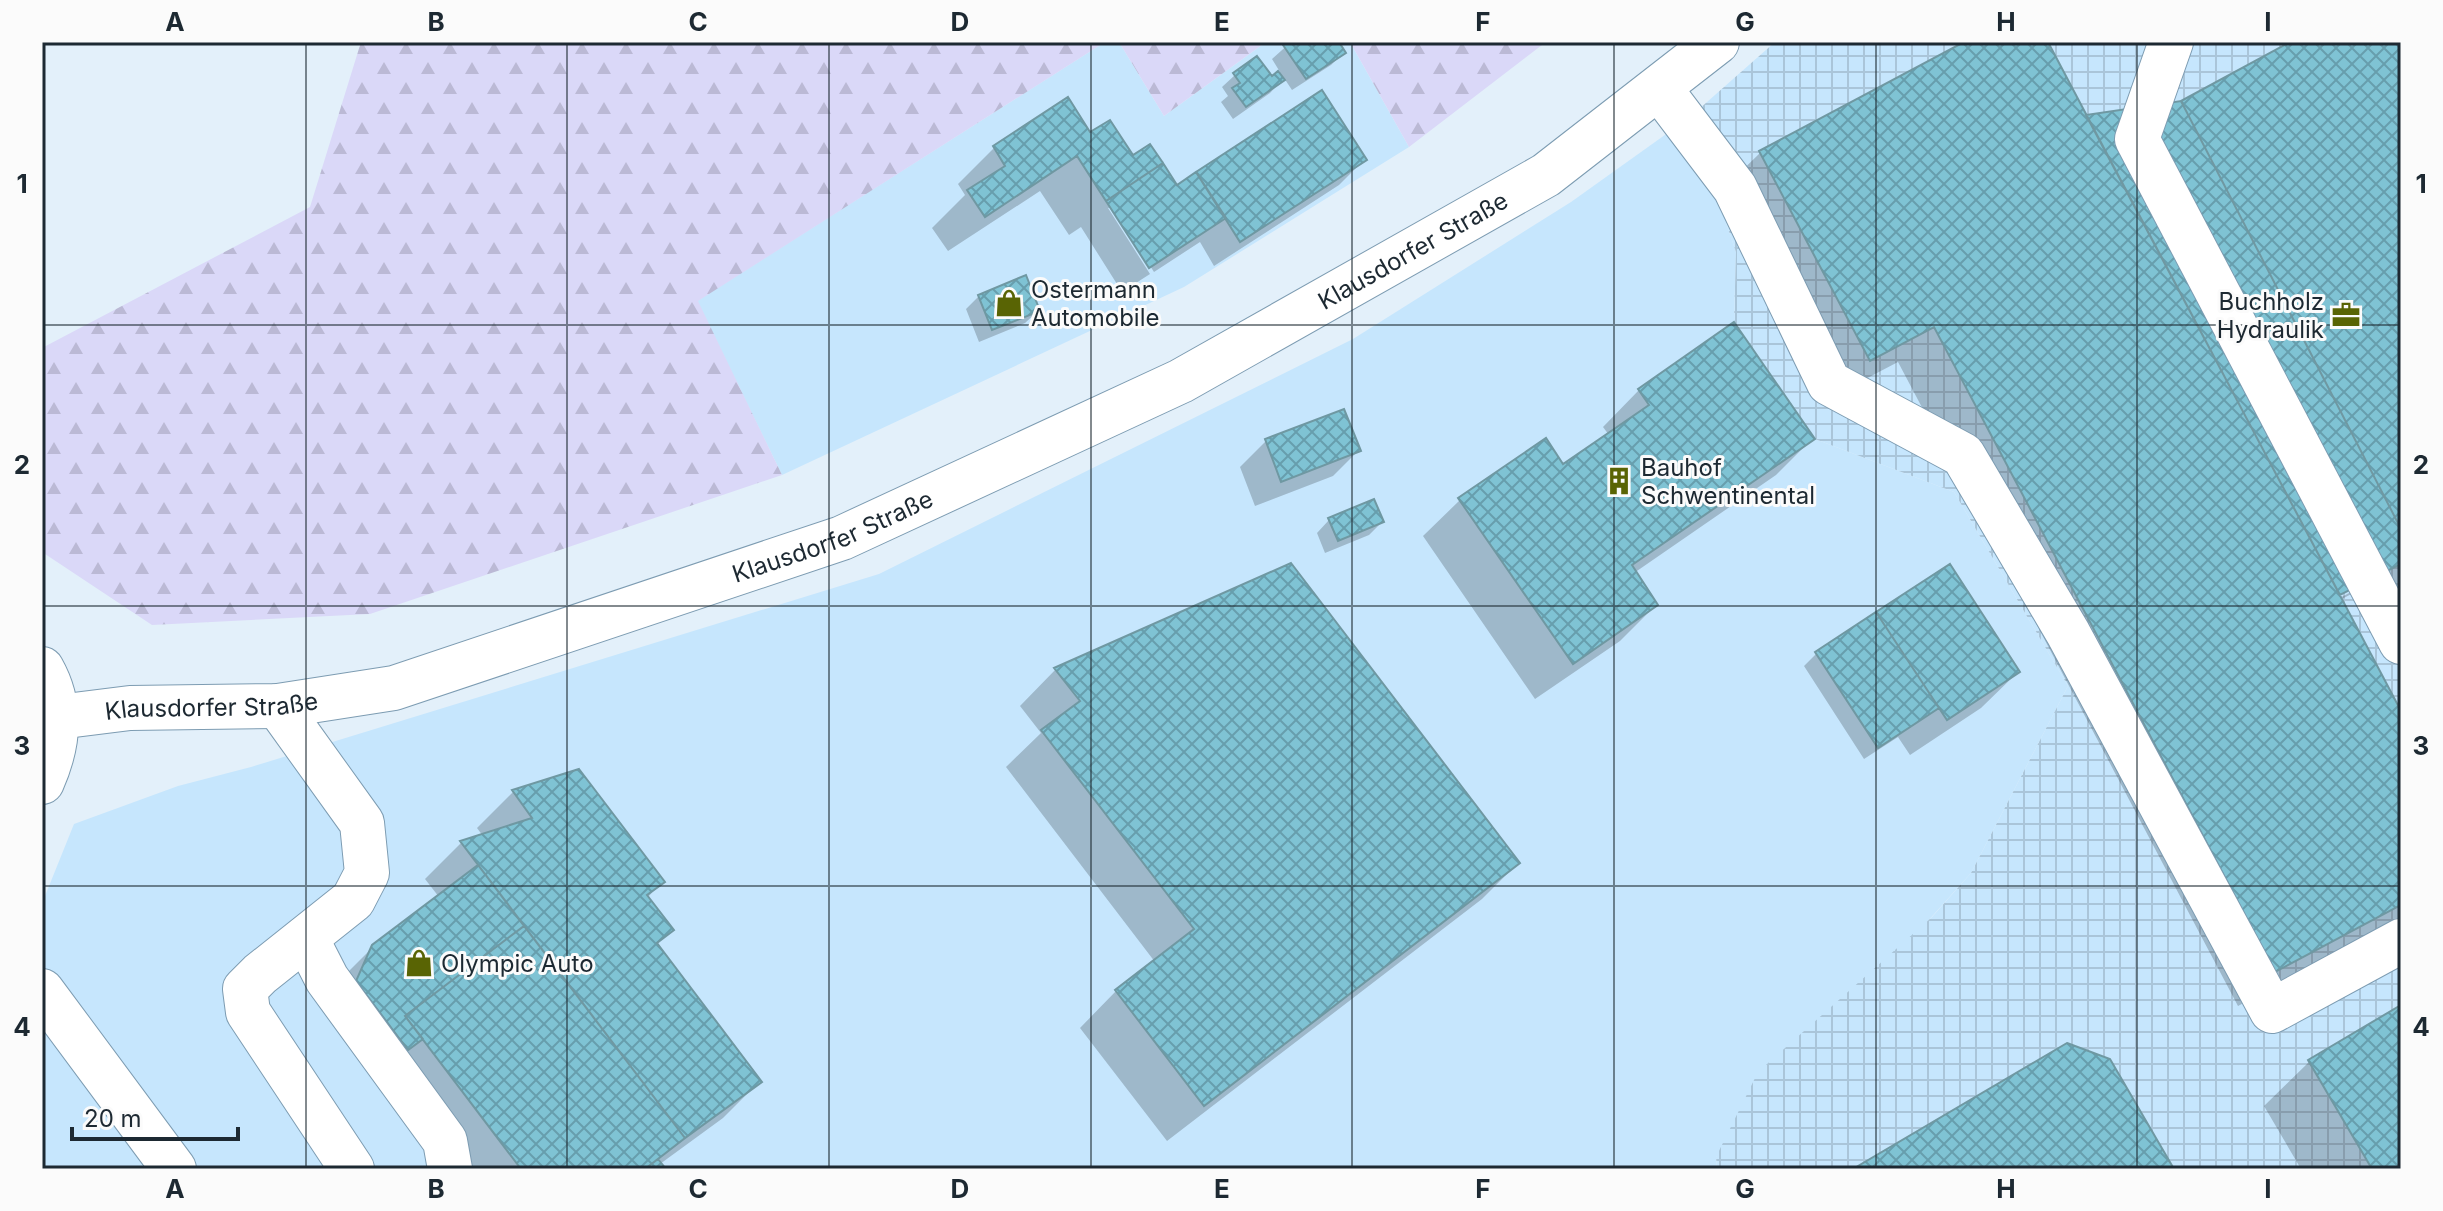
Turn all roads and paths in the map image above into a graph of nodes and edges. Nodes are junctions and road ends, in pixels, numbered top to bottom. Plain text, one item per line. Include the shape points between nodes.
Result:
1 (1717, 42) edge
2 (2171, 42) edge
3 (1660, 89) junction
4 (2401, 642) edge
5 (42, 669) edge
6 (278, 706) junction
7 (58, 717) junction
8 (42, 782) edge
9 (306, 938) junction
10 (2401, 941) edge
11 (42, 991) edge
12 (174, 1169) edge
13 (352, 1169) edge
14 (450, 1169) edge

1 - 3 street, Klausdorfer Straße
2 - 4 street via 2137,139
3 - 6 street, Klausdorfer Straße via 1546,175 1181,381 842,538 394,688
3 - 10 street via 1735,188 1829,383 1963,455 2068,633 2272,1011
5 - 7 street
6 - 7 street, Klausdorfer Straße via 130,708
6 - 9 street via 362,823 367,873 353,900
7 - 8 street via 54,755
9 - 13 street via 245,989 248,1012
9 - 14 street via 327,979 445,1141
11 - 12 street

